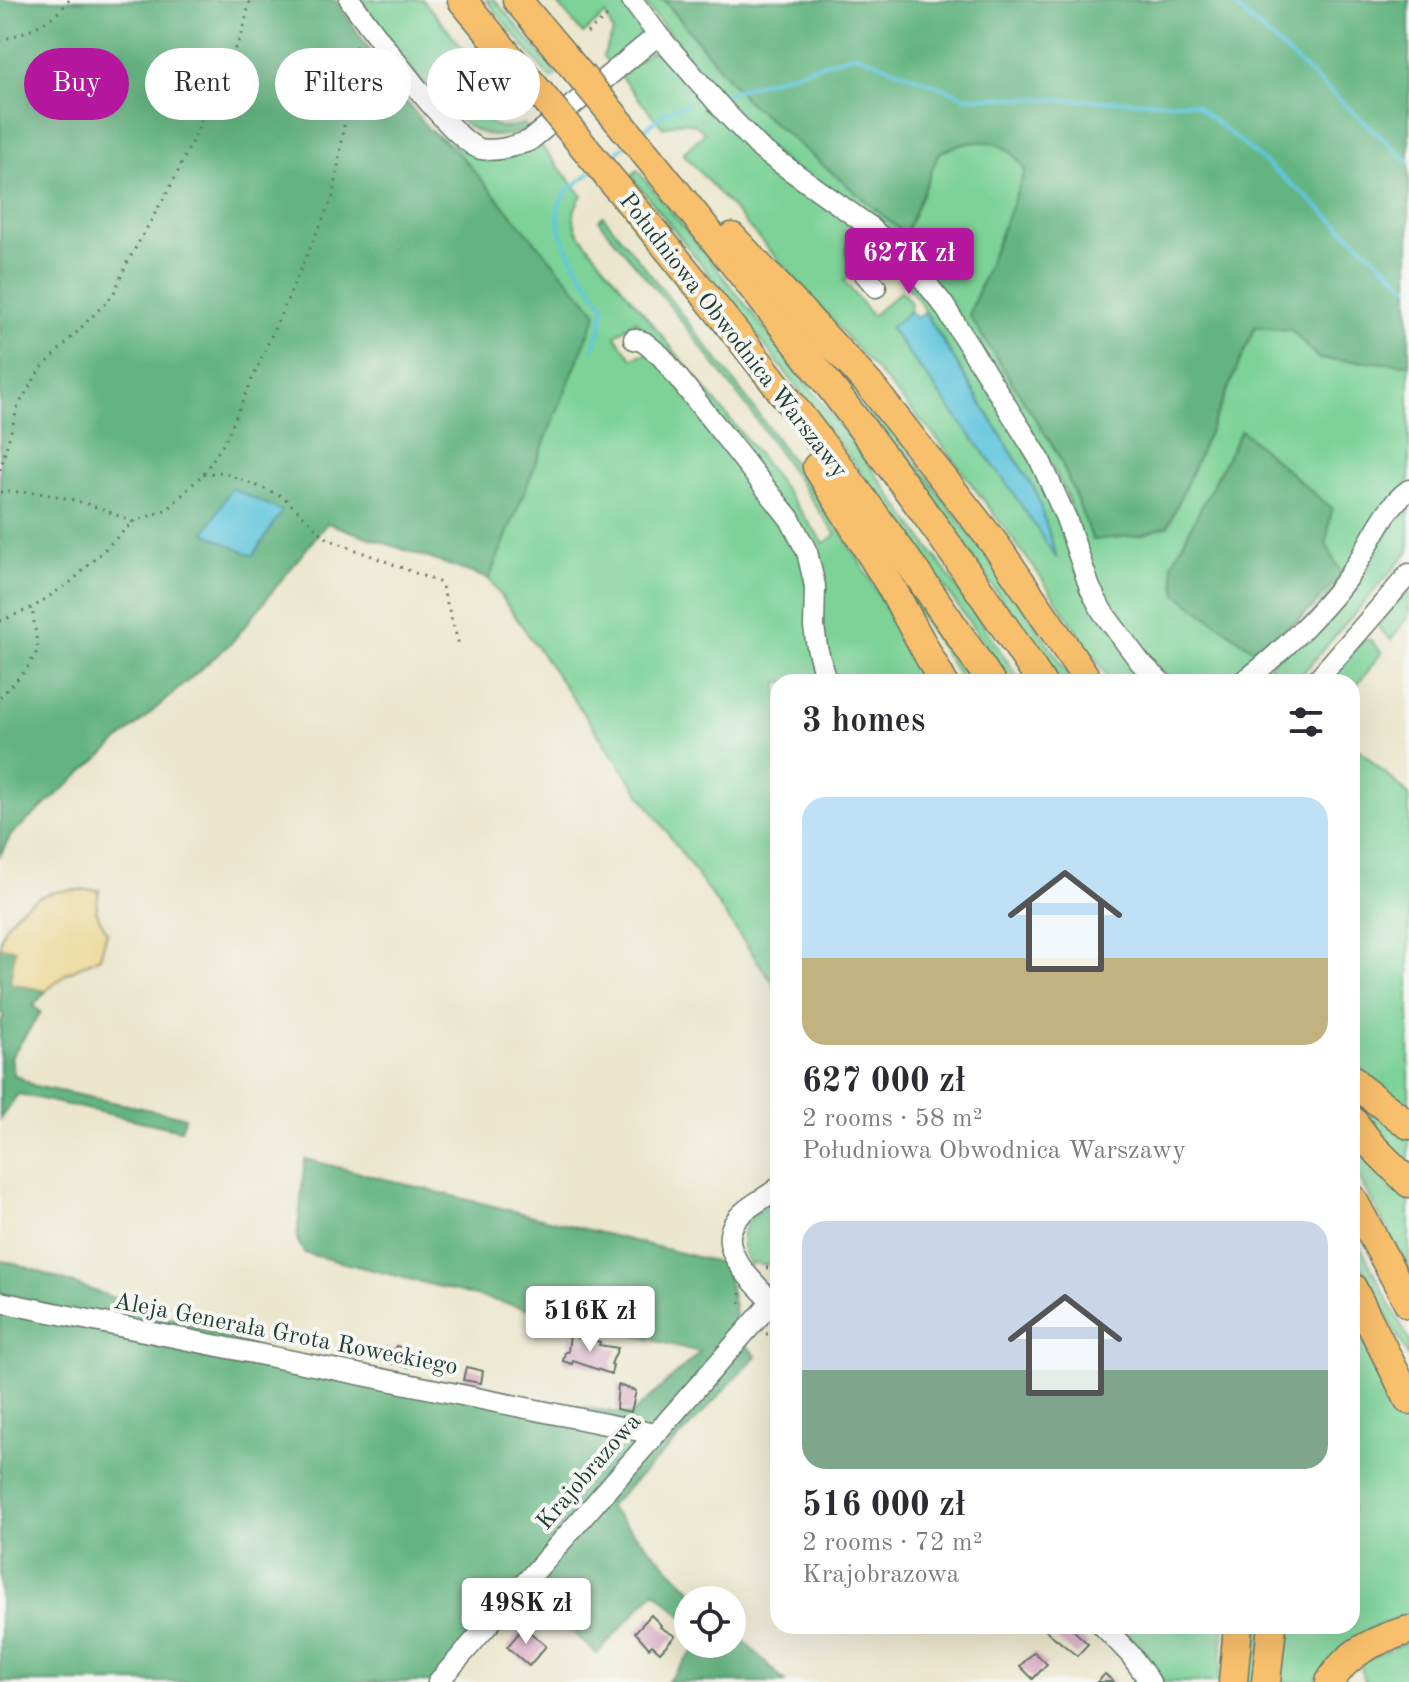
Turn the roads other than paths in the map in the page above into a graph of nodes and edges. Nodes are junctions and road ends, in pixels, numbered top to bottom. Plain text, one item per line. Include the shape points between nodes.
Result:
1 (350, 0) edge
2 (462, 0) edge
3 (517, 0) edge
4 (632, 0) edge
5 (658, 35) junction
6 (660, 172) junction
7 (869, 226) junction
8 (698, 286) junction
9 (876, 287) dead end
10 (634, 339) dead end
11 (1409, 490) edge
12 (1409, 574) edge
13 (824, 674) edge
14 (939, 674) edge
15 (985, 674) edge
16 (1035, 674) edge
17 (1084, 674) edge
18 (1153, 674) edge
19 (1251, 674) edge
20 (1322, 674) edge
21 (1360, 1088) edge
22 (1409, 1125) edge
23 (1360, 1131) edge
24 (1409, 1183) edge
25 (770, 1194) edge
26 (1360, 1213) edge
27 (770, 1296) edge
28 (0, 1302) edge
29 (1360, 1303) edge
30 (1409, 1304) edge
31 (770, 1309) edge
32 (1409, 1400) edge
33 (655, 1434) junction
34 (1409, 1630) edge
35 (1111, 1634) edge
36 (1237, 1634) edge
37 (1271, 1634) edge
38 (438, 1682) edge
39 (1150, 1682) edge
40 (1233, 1682) edge
41 (1266, 1682) edge
42 (1330, 1682) edge

1 - 5 street via 415,85 461,138 479,149 505,149 529,141
2 - 8 highway, Południowa Obwodnica Warszawy, bridge
3 - 6 highway, Południowa Obwodnica Warszawy, bridge
4 - 5 street
5 - 7 street via 762,150
6 - 16 highway, Południowa Obwodnica Warszawy via 874,443
6 - 17 highway via 745,249 869,384 997,547
7 - 9 street via 853,259
7 - 18 street via 943,304 1039,458 1102,611
8 - 14 highway via 842,506
8 - 15 highway, Południowa Obwodnica Warszawy via 848,480
10 - 13 street via 661,356 790,519 807,552 815,586 814,627
11 - 19 street via 1394,503 1346,580
12 - 20 street
21 - 22 highway
23 - 24 highway
25 - 27 street via 738,1219 731,1242 739,1266
26 - 30 highway
28 - 33 street, Aleja Generała Grota Roweckiego
29 - 32 highway
31 - 33 street, Krajobrazowa
33 - 38 street, Krajobrazowa
34 - 42 highway via 1359,1650
35 - 39 street
36 - 40 highway
37 - 41 highway

